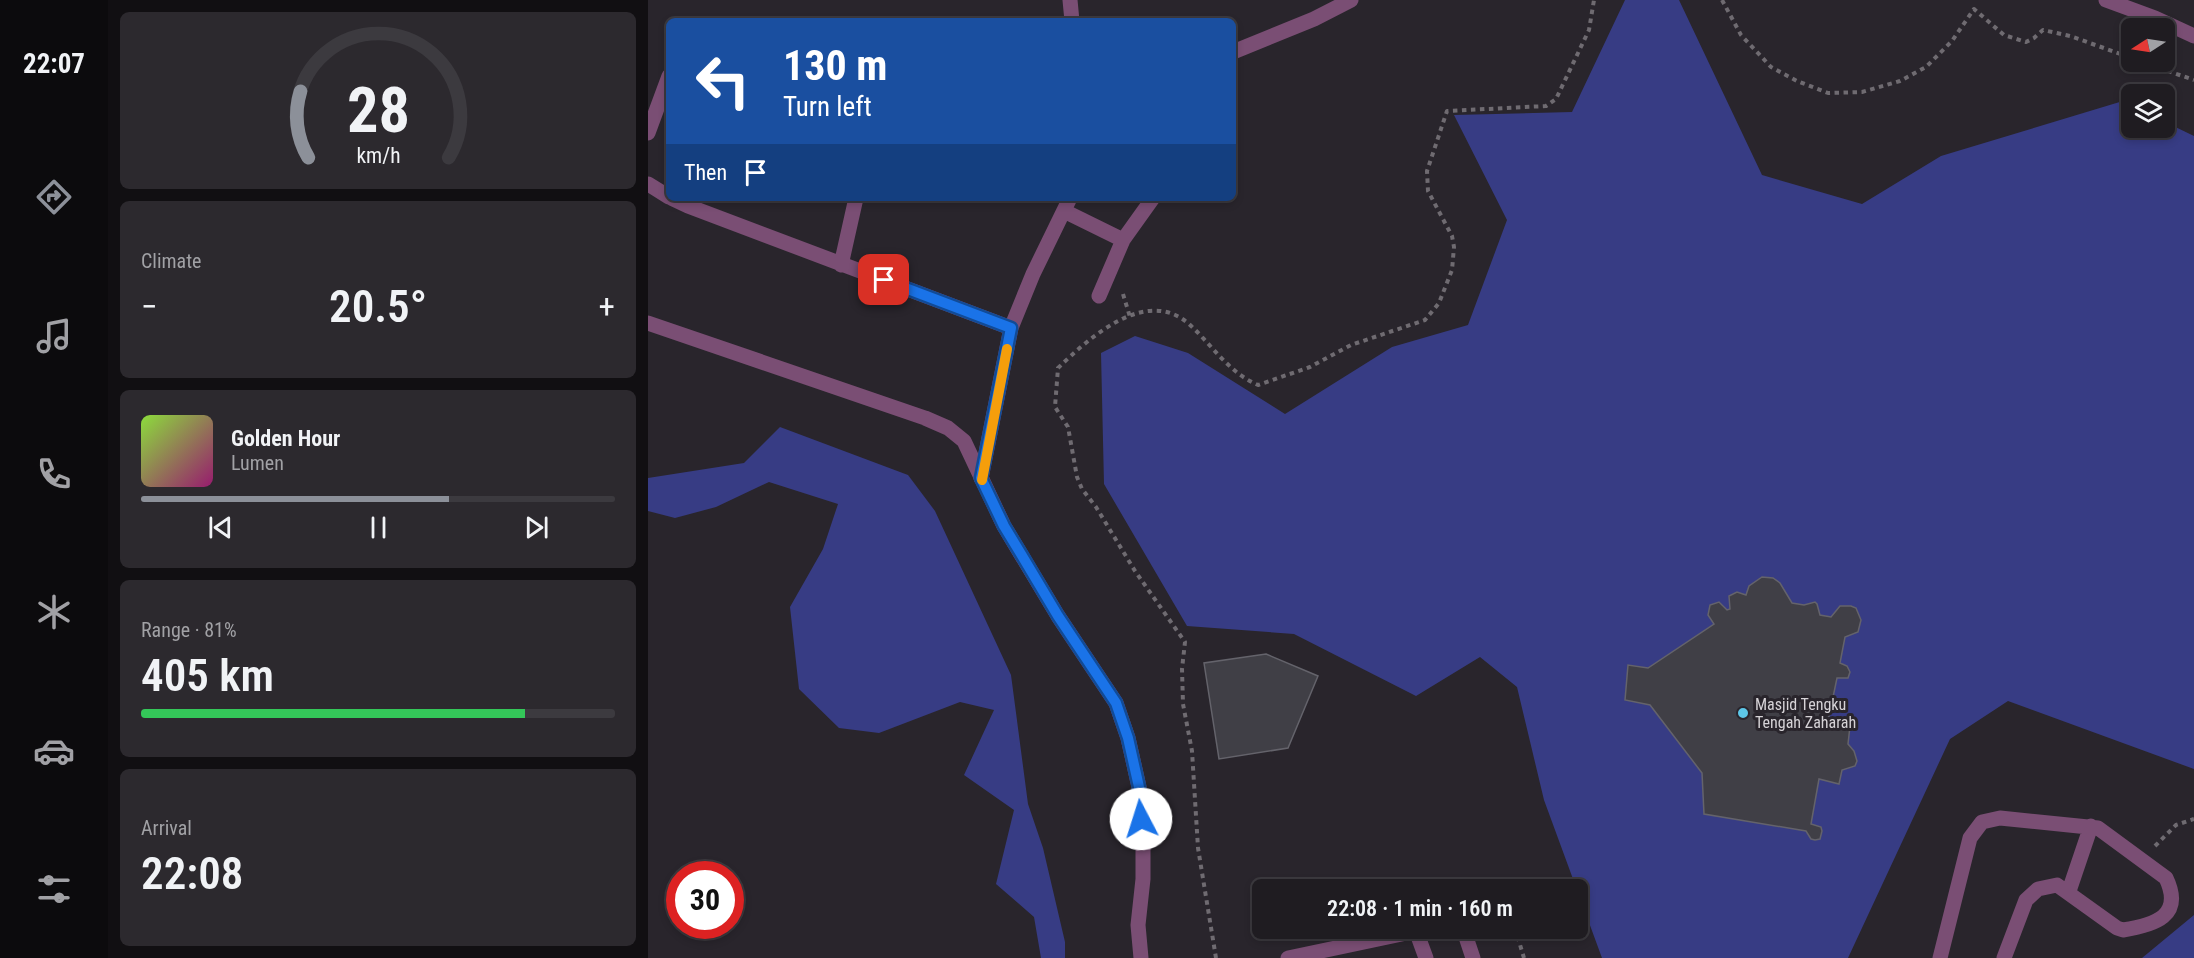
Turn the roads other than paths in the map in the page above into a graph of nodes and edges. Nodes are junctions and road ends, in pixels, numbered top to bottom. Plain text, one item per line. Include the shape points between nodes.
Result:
1 (1070, 0) edge
2 (1351, 0) edge
3 (2106, 0) edge
4 (1072, 18) edge
5 (2194, 36) edge
6 (1236, 51) edge
7 (666, 84) edge
8 (648, 133) edge
9 (648, 184) edge
10 (666, 195) edge
11 (678, 201) edge
12 (855, 201) edge
13 (1151, 201) edge
14 (1067, 205) edge
15 (1123, 240) junction
16 (841, 265) junction
17 (1099, 296) dead end
18 (648, 323) edge
19 (1011, 328) junction
20 (981, 478) junction
21 (2091, 826) junction
22 (2068, 891) junction
23 (1375, 939) edge
24 (1419, 939) edge
25 (1467, 939) edge
26 (1141, 958) edge
27 (1288, 958) edge
28 (1426, 958) edge
29 (1473, 958) edge
30 (1941, 958) edge
31 (2004, 958) edge

1 - 4 street
2 - 6 street
3 - 5 street
7 - 8 street
9 - 10 street
11 - 16 street
12 - 16 street
13 - 15 street
14 - 15 street
14 - 19 street
15 - 17 street
16 - 19 street
18 - 20 street via 948,428 964,441
19 - 20 street
20 - 26 street via 1009,535 1116,703 1128,738 1139,787 1142,831 1143,879 1138,926
21 - 22 street
21 - 22 street via 2166,878 2173,899 2170,910 2163,917 2123,930
21 - 30 street via 2000,818 1982,822 1970,838
22 - 31 street via 2057,885 2048,886 2026,900
23 - 27 street
24 - 28 street
25 - 29 street

